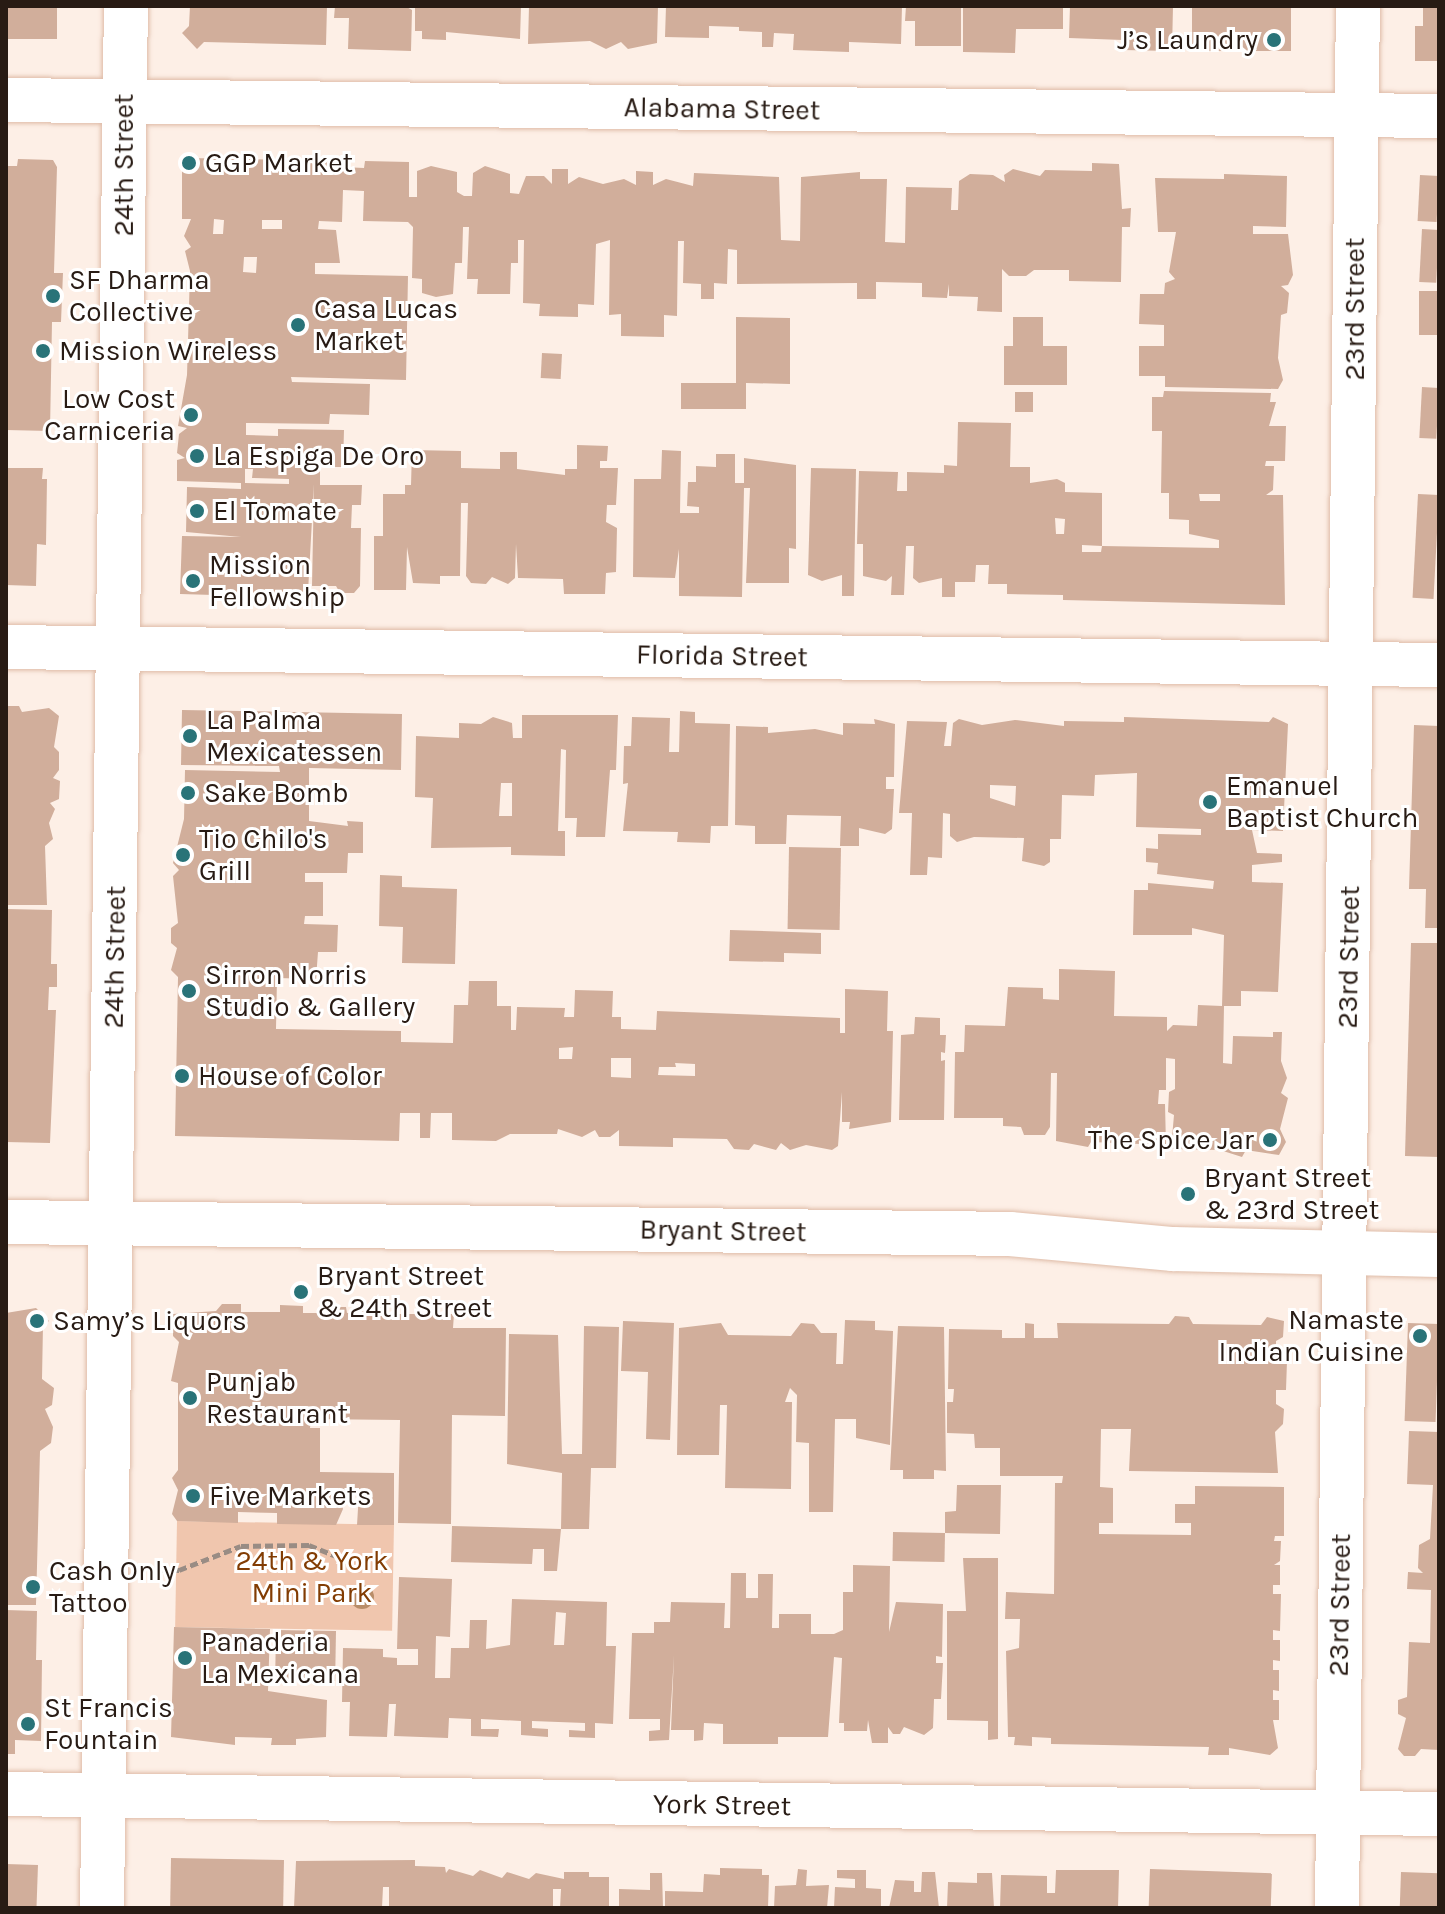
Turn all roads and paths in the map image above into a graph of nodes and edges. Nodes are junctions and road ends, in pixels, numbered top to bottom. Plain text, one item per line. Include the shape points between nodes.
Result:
1 (126, 6) edge
2 (1358, 6) edge
3 (6, 100) edge
4 (125, 102) junction
5 (1356, 115) junction
6 (1439, 116) edge
7 (6, 647) edge
8 (119, 648) junction
9 (1353, 664) junction
10 (1439, 665) edge
11 (6, 1222) edge
12 (111, 1223) junction
13 (1346, 1253) junction
14 (1439, 1255) edge
15 (343, 1559) dead end
16 (161, 1570) dead end
17 (6, 1794) edge
18 (103, 1795) junction
19 (1338, 1813) junction
20 (1439, 1814) edge
21 (102, 1908) edge
22 (1337, 1908) edge

1 - 4 street, 24th Street
2 - 5 street, 23rd Street
3 - 4 street, Alabama Street
4 - 5 street, Alabama Street
4 - 8 street, 24th Street
5 - 6 street, Alabama Street
5 - 9 street, 23rd Street
7 - 8 street, Florida Street
8 - 9 street, Florida Street
8 - 12 street, 24th Street
9 - 10 street, Florida Street
9 - 13 street, 23rd Street
11 - 12 street, Bryant Street
12 - 13 street, Bryant Street via 1010,1234 1173,1249
12 - 18 street, 24th Street
13 - 14 street, Bryant Street
13 - 19 street, 23rd Street
15 - 16 path via 309,1545 241,1546 179,1570
17 - 18 street, York Street
18 - 19 street, York Street
18 - 21 street, 24th Street
19 - 20 street, York Street
19 - 22 street, 23rd Street

